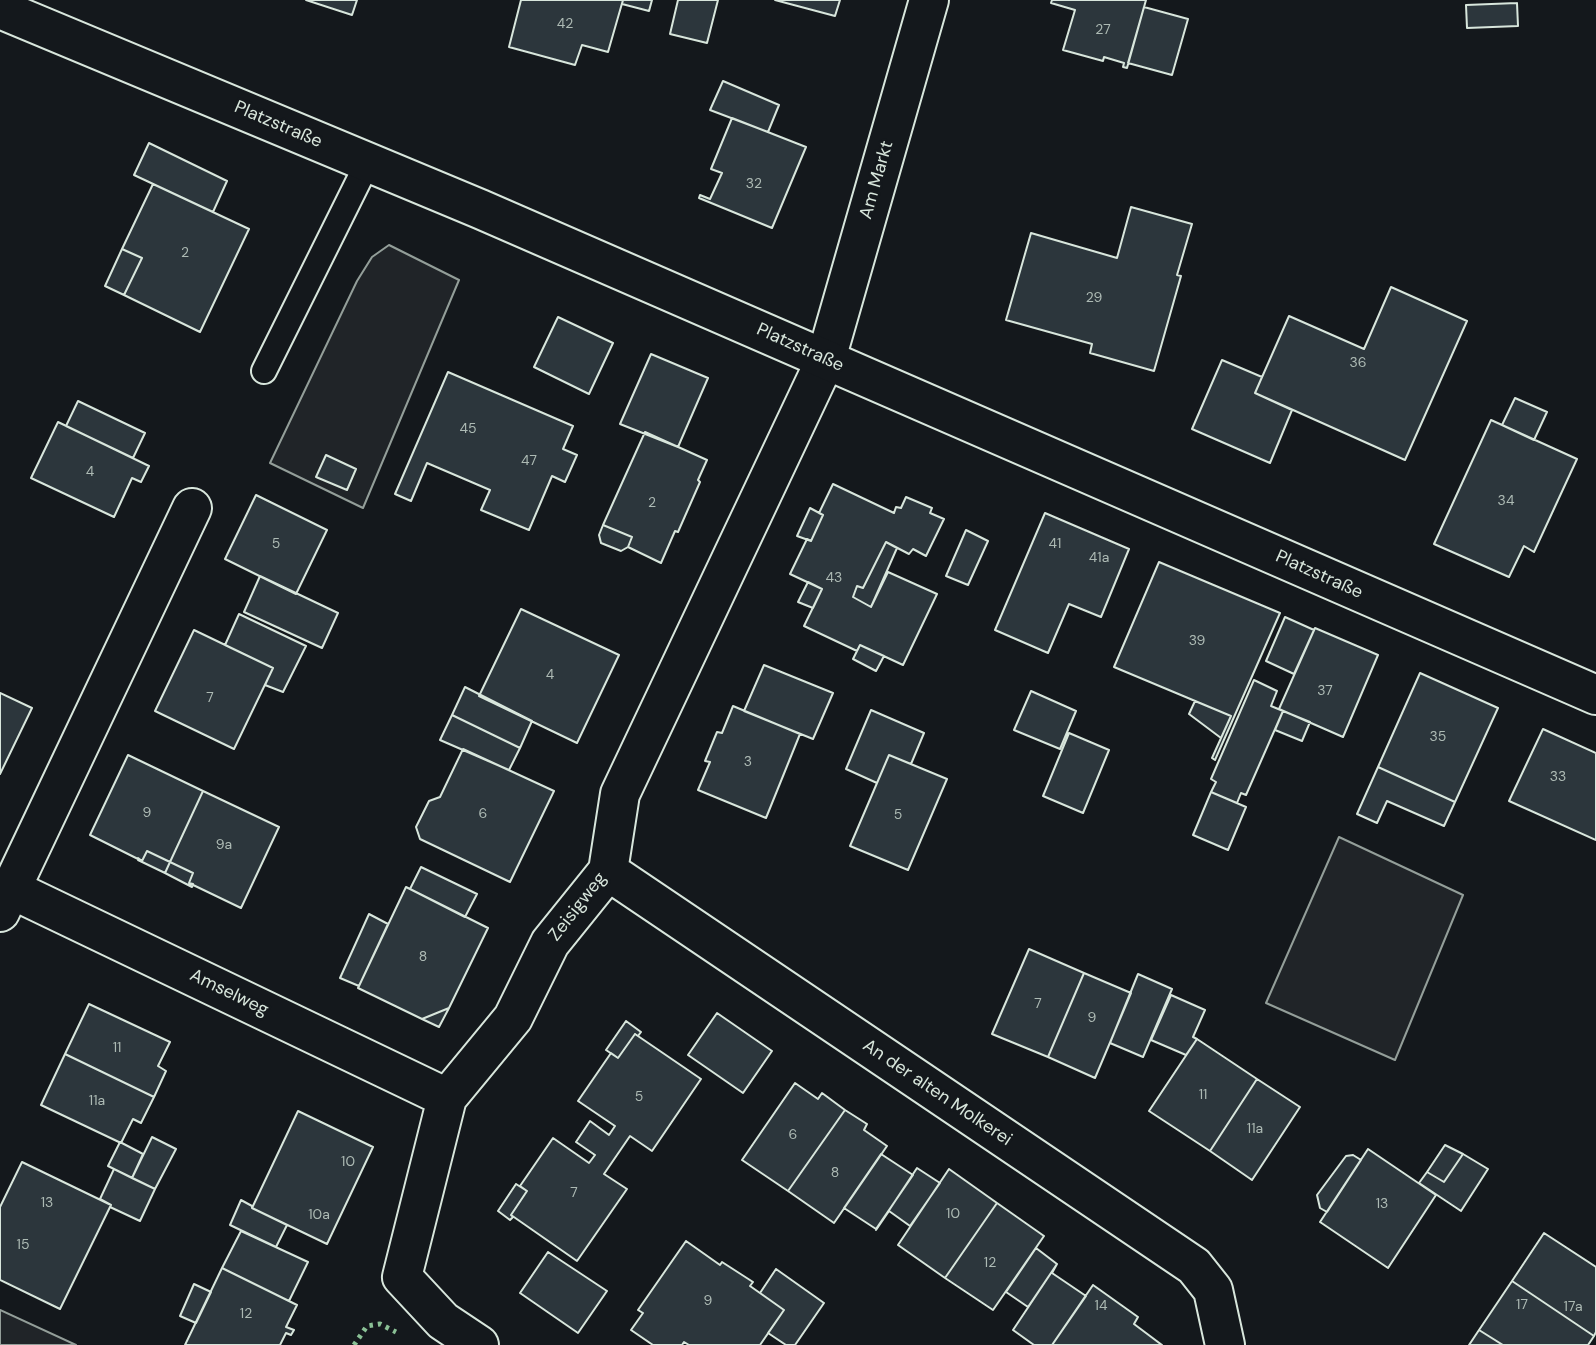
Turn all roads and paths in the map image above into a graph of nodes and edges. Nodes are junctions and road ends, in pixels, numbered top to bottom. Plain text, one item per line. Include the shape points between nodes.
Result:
1 (929, 0) edge
2 (0, 9) edge
3 (368, 162) junction
4 (826, 359) junction
5 (264, 371) dead end
6 (192, 508) dead end
7 (1596, 695) edge
8 (608, 872) junction
9 (6, 900) edge
10 (447, 1098) junction
11 (479, 1345) edge
12 (1225, 1345) edge

1 - 4 street, Am Markt
2 - 3 street, Platzstraße
3 - 4 street, Platzstraße
3 - 5 lane
4 - 7 street, Platzstraße
4 - 8 street, Zeisigweg via 620,794
6 - 9 street, Amselweg
8 - 10 street, Zeisigweg via 550,943 513,1018
8 - 12 street, An der alten Molkerei via 1195,1266 1213,1290
9 - 10 street, Amselweg
10 - 11 street, Zeisigweg via 402,1277 443,1321

